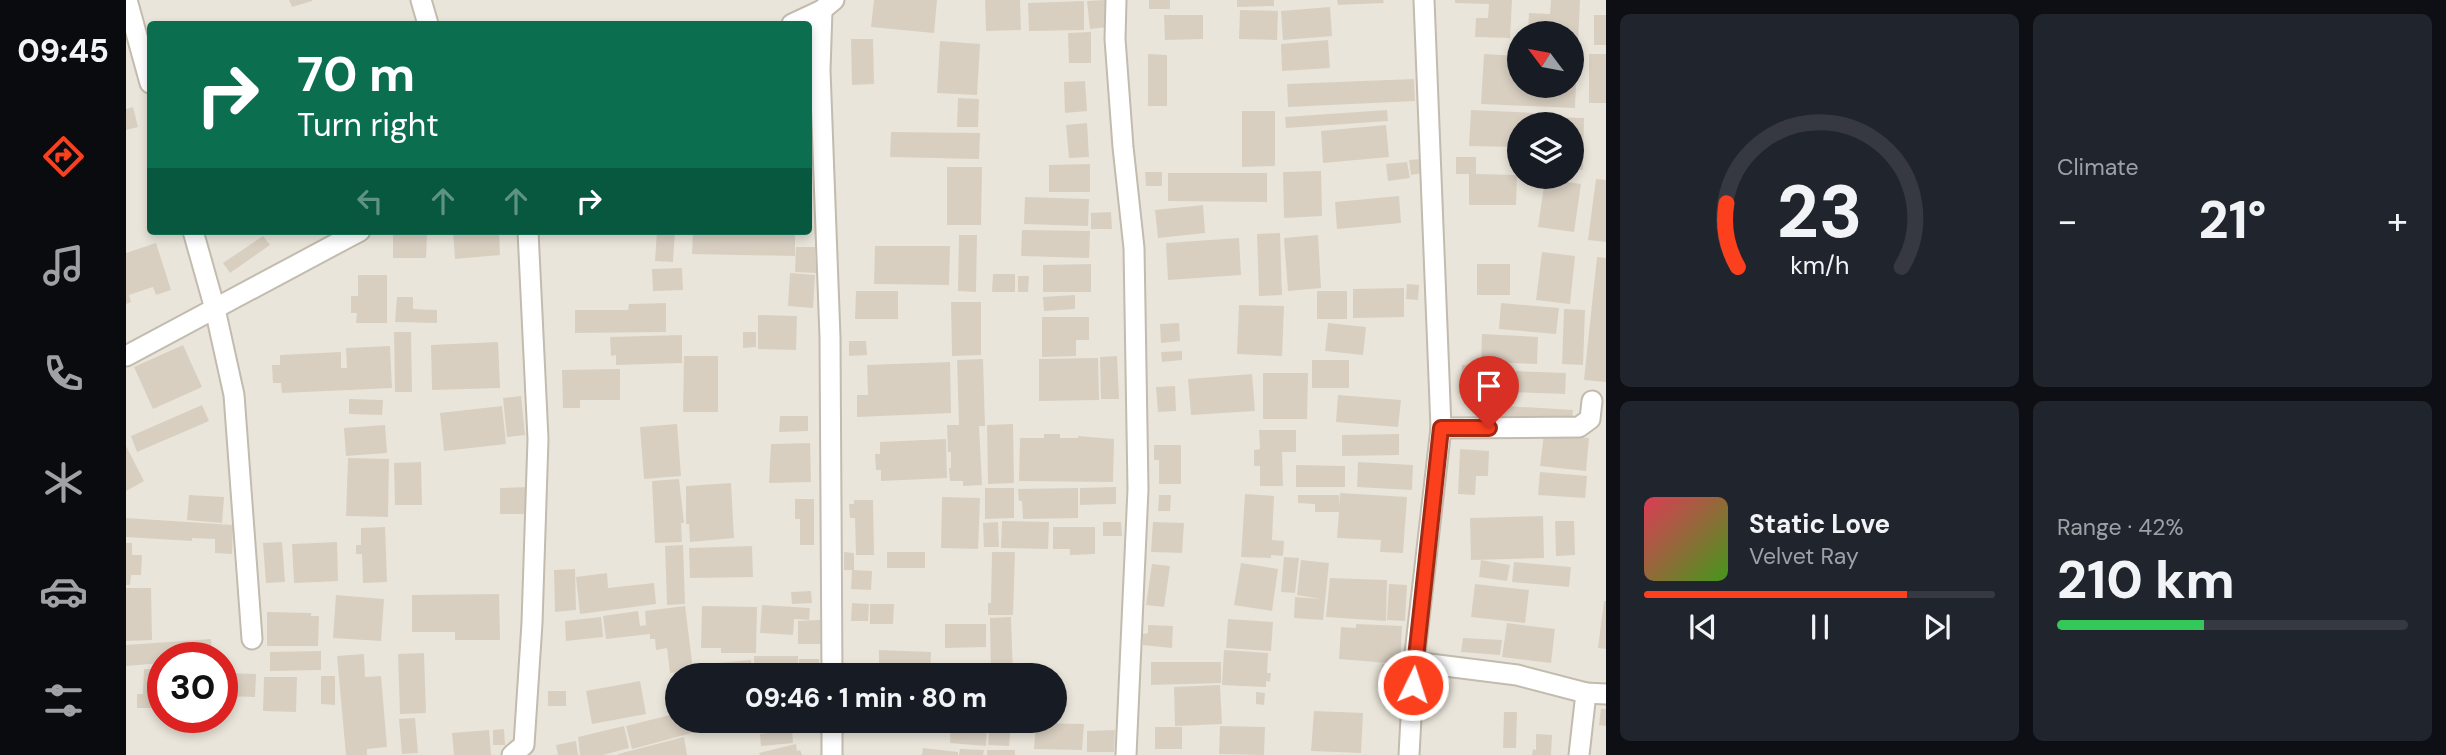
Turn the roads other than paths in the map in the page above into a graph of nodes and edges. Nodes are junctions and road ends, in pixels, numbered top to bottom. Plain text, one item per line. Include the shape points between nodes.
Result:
1 (127, 0) edge
2 (421, 0) edge
3 (1116, 0) edge
4 (1424, 0) edge
5 (828, 5) edge
6 (427, 21) edge
7 (798, 21) edge
8 (147, 72) edge
9 (194, 235) edge
10 (353, 235) edge
11 (528, 235) edge
12 (215, 309) junction
13 (126, 356) edge
14 (1592, 401) dead end
15 (1441, 428) junction
16 (252, 639) dead end
17 (1414, 662) junction
18 (832, 663) edge
19 (1586, 693) junction
20 (1606, 694) edge
21 (832, 733) edge
22 (512, 755) edge
23 (832, 755) edge
24 (1126, 755) edge
25 (1409, 755) edge
26 (1579, 755) edge

1 - 8 street
2 - 6 street
3 - 24 street via 1115,39 1134,248 1137,463
4 - 15 street
5 - 7 street
5 - 18 street via 820,70 830,337
9 - 12 street
10 - 12 street
11 - 22 street via 537,452 528,698 524,745
12 - 13 street
12 - 16 street via 234,396
14 - 15 street via 1590,419 1579,427
15 - 17 street
17 - 19 street via 1517,675
17 - 25 street
19 - 20 street
19 - 26 street
21 - 23 street

